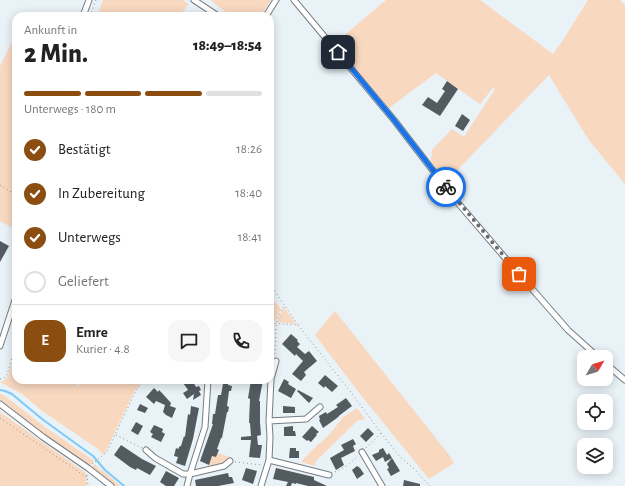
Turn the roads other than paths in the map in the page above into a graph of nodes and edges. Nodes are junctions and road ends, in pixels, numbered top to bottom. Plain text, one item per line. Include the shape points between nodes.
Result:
1 (89, 0) edge
2 (194, 0) edge
3 (276, 0) edge
4 (294, 0) edge
5 (84, 12) edge
6 (212, 12) edge
7 (268, 12) edge
8 (12, 309) edge
9 (0, 346) edge
10 (590, 350) edge
11 (276, 361) road end
12 (274, 368) edge
13 (613, 370) edge
14 (625, 380) edge
15 (208, 384) edge
16 (271, 384) edge
17 (0, 404) edge
18 (320, 407) dead end
19 (269, 421) junction
20 (146, 450) road end
21 (362, 452) road end
22 (269, 460) junction
23 (230, 461) road end
24 (190, 474) junction
25 (329, 475) road end
26 (112, 486) edge
27 (187, 486) edge
28 (261, 486) edge
29 (382, 486) edge

1 - 5 street
2 - 6 street
3 - 7 street
4 - 10 street via 389,114 458,203 568,330
8 - 9 street
11 - 12 street
13 - 14 street
15 - 24 street via 205,427
16 - 19 street
17 - 26 street
18 - 19 street via 306,419
19 - 22 street
20 - 24 street via 183,474
21 - 29 street
22 - 25 street
22 - 28 street
23 - 24 street via 224,466
24 - 27 street

